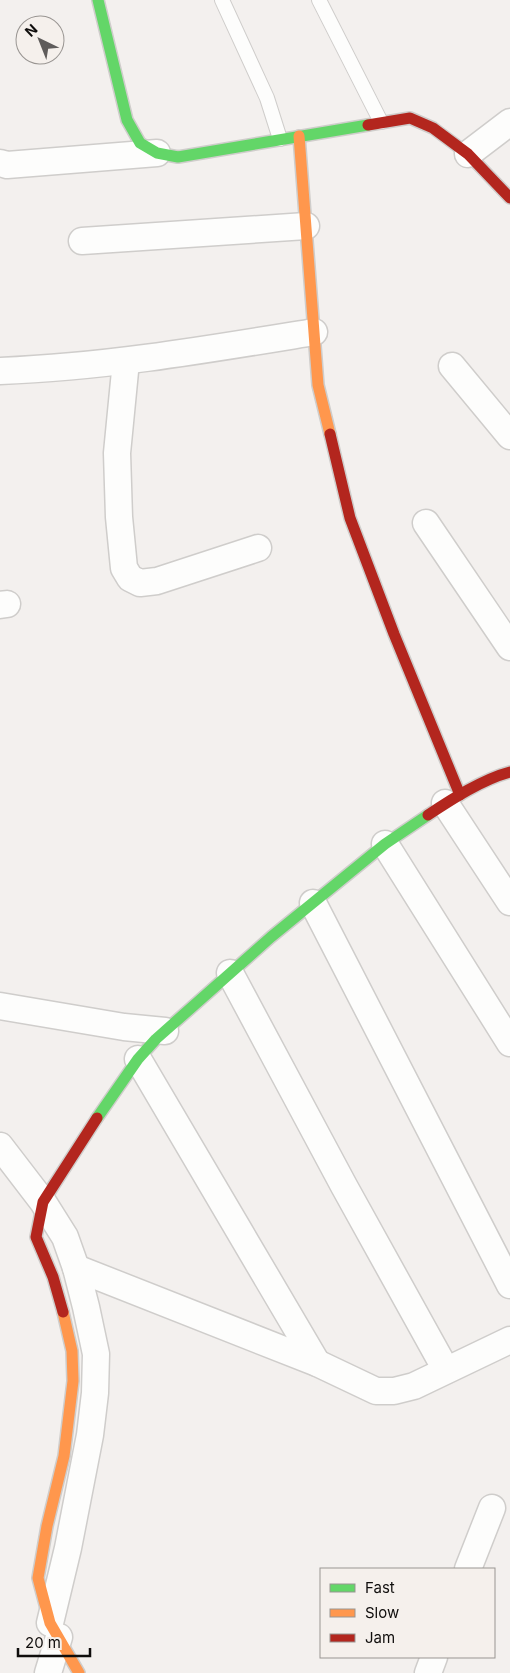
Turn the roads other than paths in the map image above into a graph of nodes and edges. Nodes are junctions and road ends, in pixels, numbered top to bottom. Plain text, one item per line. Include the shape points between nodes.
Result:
1 (98, 0) edge
2 (222, 0) edge
3 (319, 0) edge
4 (381, 122) junction
5 (510, 122) edge
6 (299, 136) junction
7 (280, 139) junction
8 (157, 153) junction
9 (468, 154) junction
10 (0, 163) edge
11 (510, 198) edge
12 (306, 226) junction
13 (82, 240) dead end
14 (314, 332) junction
15 (126, 361) junction
16 (452, 366) dead end
17 (0, 371) edge
18 (510, 436) edge
19 (426, 523) dead end
20 (258, 548) dead end
21 (510, 647) edge
22 (506, 779) edge
23 (452, 799) junction
24 (385, 844) junction
25 (510, 902) edge
26 (313, 903) junction
27 (230, 973) junction
28 (0, 1006) edge
29 (165, 1031) junction
30 (510, 1042) edge
31 (138, 1059) junction
32 (0, 1146) edge
33 (43, 1202) junction
34 (76, 1268) junction
35 (510, 1285) edge
36 (510, 1340) edge
37 (317, 1363) junction
38 (446, 1370) junction
39 (492, 1508) dead end
40 (468, 1568) edge
41 (54, 1630) junction
42 (434, 1658) edge
43 (48, 1673) edge
44 (79, 1673) edge
45 (428, 1673) edge

1 - 8 street via 127,120 140,143
2 - 7 lane via 267,98
3 - 4 lane
4 - 6 street
4 - 9 street via 410,118 434,128
5 - 9 street
6 - 7 street
6 - 12 street
7 - 8 street via 178,157
8 - 10 street
9 - 11 street
12 - 13 street
12 - 14 street
14 - 15 street
14 - 23 street via 318,385 350,518
15 - 17 street
15 - 20 street via 117,453 118,517 124,568 130,578 140,583 157,581
16 - 18 street
19 - 21 street
22 - 23 street
23 - 24 street
23 - 25 street
24 - 26 street
24 - 30 street
26 - 27 street
26 - 35 street
27 - 29 street
27 - 38 street
28 - 29 street
29 - 31 street
31 - 33 street
31 - 37 street
32 - 33 street
33 - 34 street via 65,1237
33 - 41 street via 36,1237 53,1278 66,1324 72,1351 73,1381 64,1456 38,1578
34 - 37 street
34 - 41 street via 96,1354 95,1393
36 - 38 street
37 - 38 street via 376,1391 414,1386
39 - 40 street
41 - 43 street
41 - 44 street
42 - 45 street

